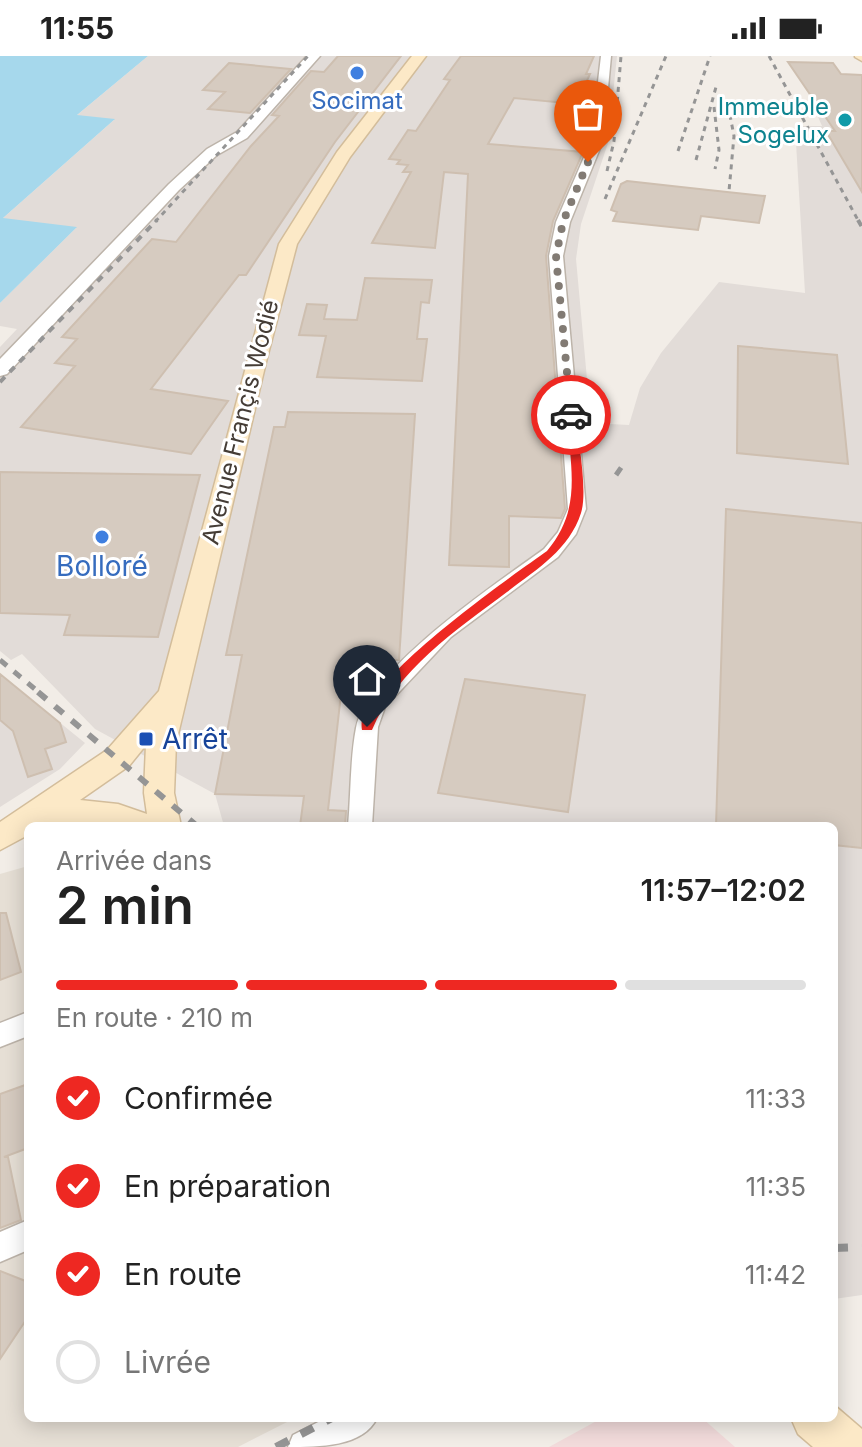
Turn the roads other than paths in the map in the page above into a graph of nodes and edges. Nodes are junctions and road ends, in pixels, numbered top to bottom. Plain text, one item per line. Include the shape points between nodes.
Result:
1 (314, 56) edge
2 (419, 56) edge
3 (606, 56) edge
4 (0, 370) edge
5 (172, 694) junction
6 (35, 822) edge
7 (40, 822) edge
8 (133, 822) edge
9 (165, 822) edge
10 (360, 822) edge
11 (24, 828) edge
12 (0, 838) edge
13 (24, 1026) edge
14 (0, 1035) edge
15 (24, 1237) edge
16 (0, 1247) edge
17 (352, 1422) edge
18 (819, 1422) edge
19 (305, 1447) edge
20 (848, 1447) edge

1 - 4 street via 242,135 212,152 174,187
2 - 5 main road, Avenue Françis Wodié via 343,155 288,244
3 - 10 street via 597,141 563,222 556,256 577,509 567,534 551,553 444,632 376,704 367,727
5 - 6 main road via 118,758
5 - 9 main road, Avenue Françis Wodié via 159,765
7 - 8 main road via 85,810
11 - 12 main road
13 - 14 street
15 - 16 street
17 - 19 street
18 - 20 main road

